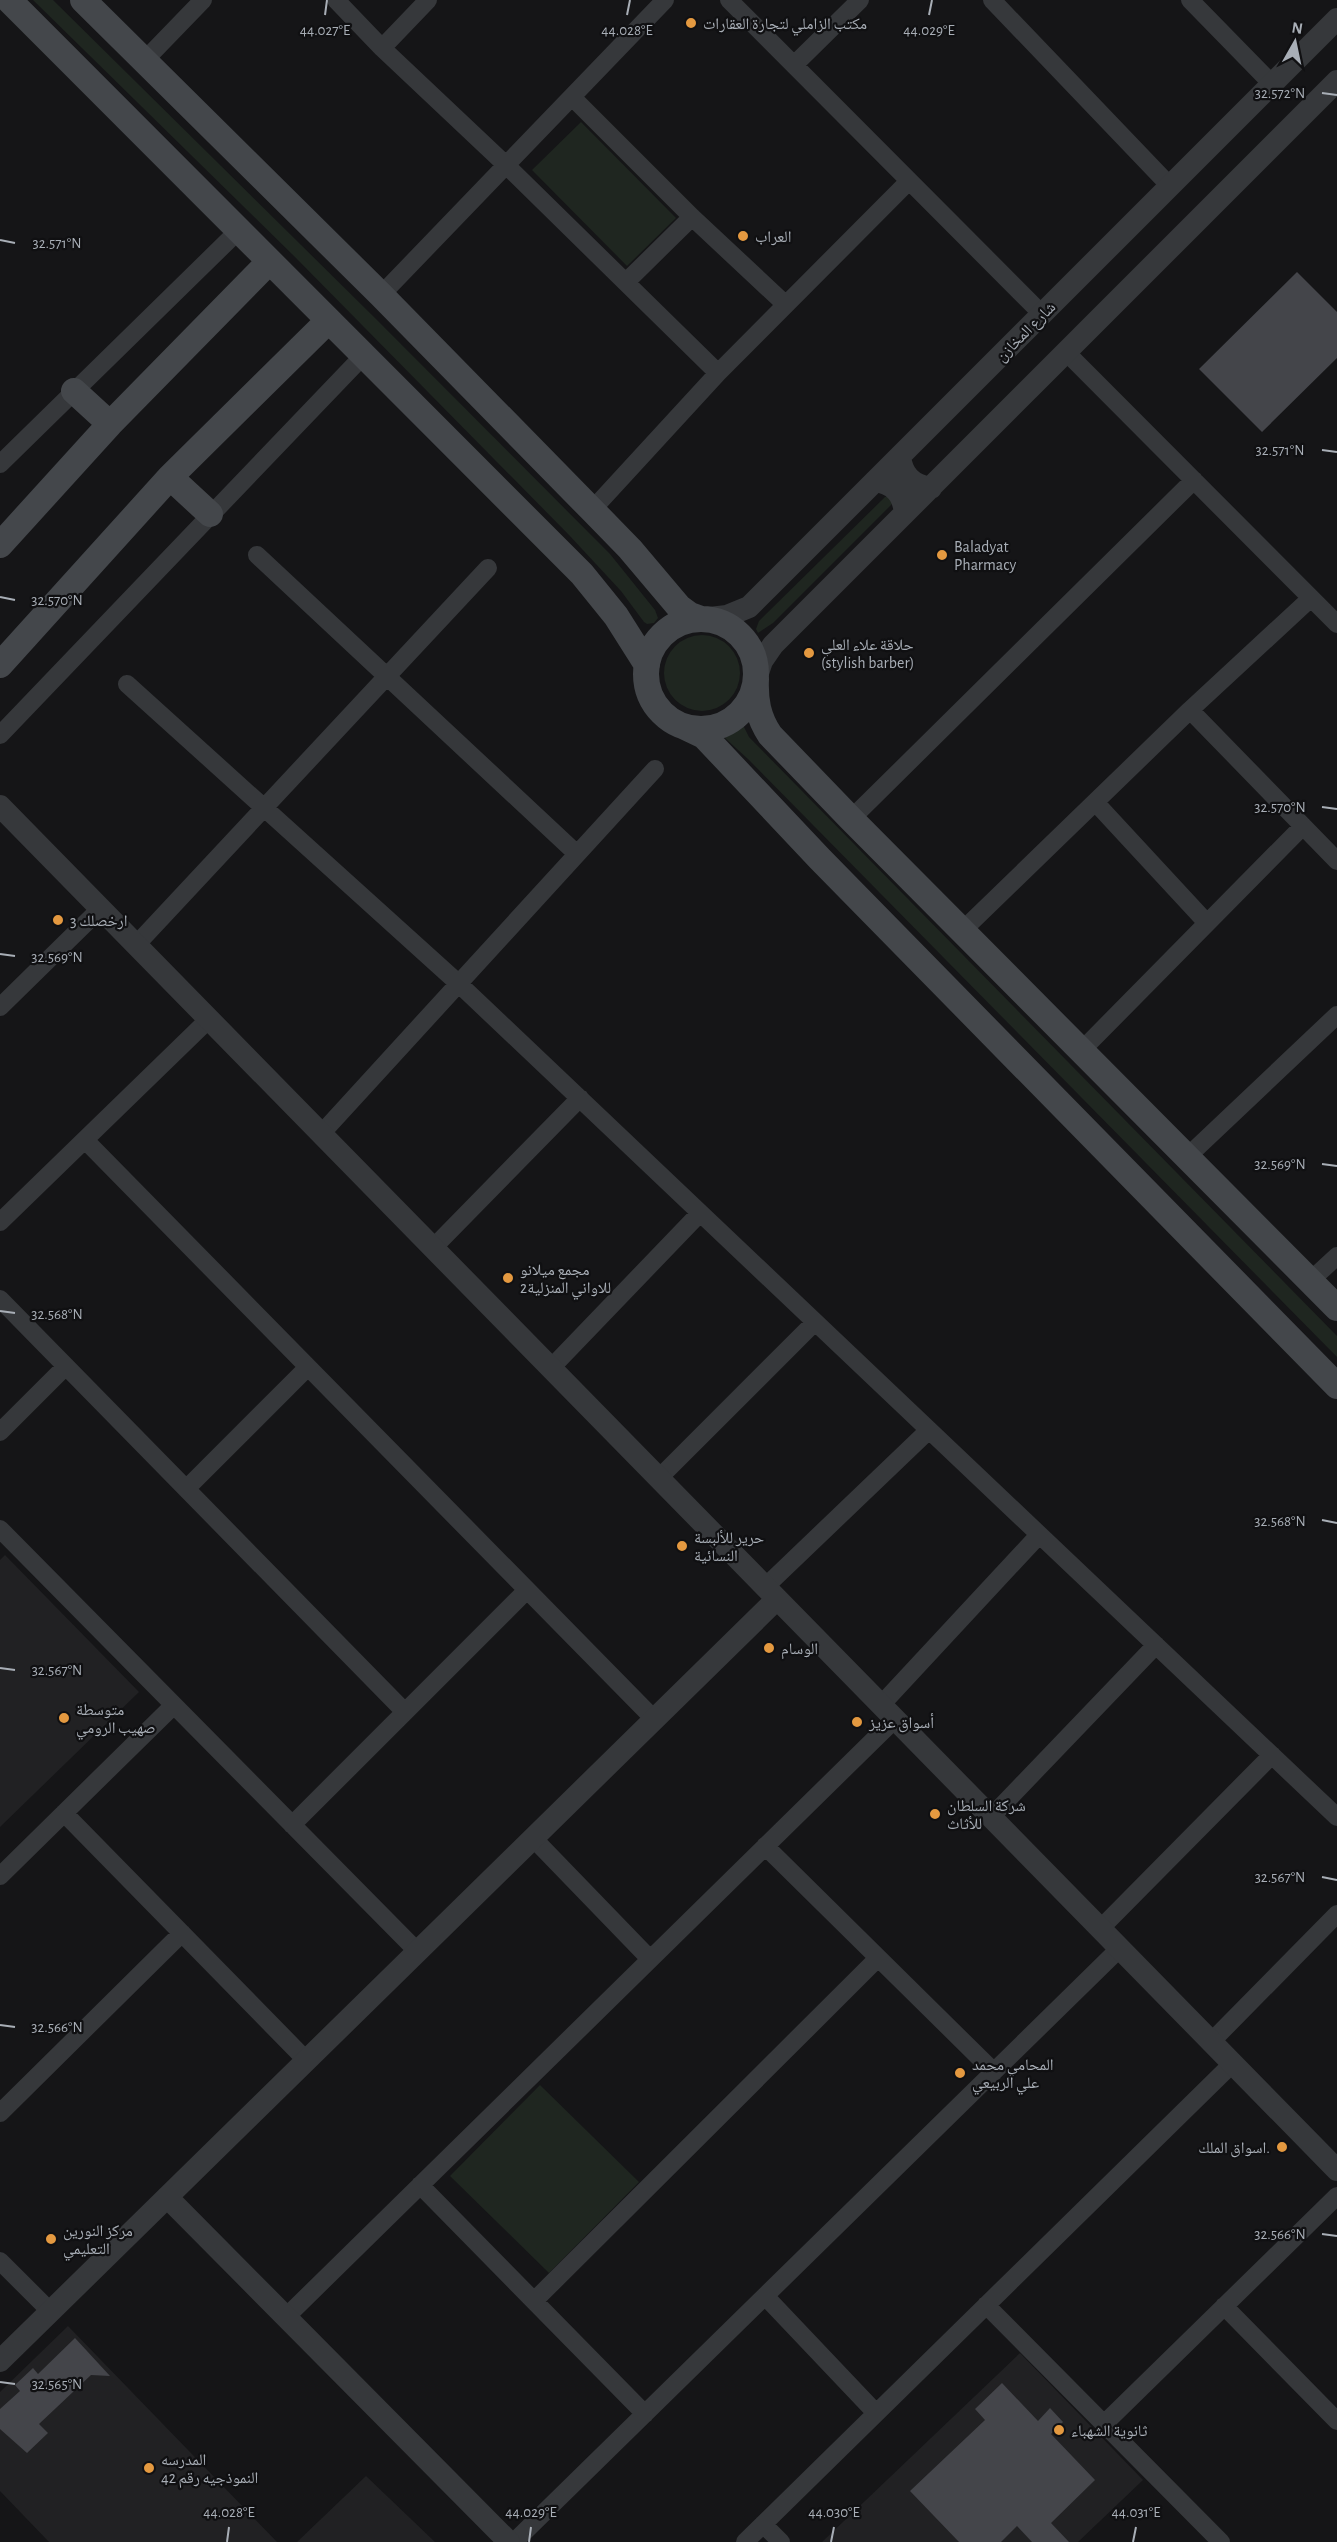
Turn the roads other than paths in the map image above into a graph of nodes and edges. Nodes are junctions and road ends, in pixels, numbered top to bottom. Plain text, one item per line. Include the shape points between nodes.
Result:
1 (9, 0) edge
2 (82, 0) edge
3 (203, 0) edge
4 (336, 0) edge
5 (428, 0) edge
6 (665, 0) edge
7 (729, 0) edge
8 (860, 0) edge
9 (992, 0) edge
10 (1190, 0) edge
11 (1337, 19) edge
12 (382, 48) junction
13 (144, 61) junction
14 (794, 65) junction
15 (1337, 81) edge
16 (1272, 84) junction
17 (572, 97) junction
18 (506, 165) junction
19 (909, 181) junction
20 (1170, 186) junction
21 (692, 217) junction
22 (238, 231) junction
23 (269, 262) junction
24 (626, 282) junction
25 (381, 295) junction
26 (785, 304) junction
27 (1042, 314) junction
28 (328, 321) junction
29 (1066, 352) junction
30 (363, 356) junction
31 (718, 373) junction
32 (74, 391) junction
33 (110, 424) junction
34 (900, 456) junction
35 (0, 464) edge
36 (170, 477) junction
37 (1194, 480) junction
38 (876, 481) junction
39 (931, 488) junction
40 (592, 510) junction
41 (905, 513) junction
42 (210, 514) junction
43 (0, 545) edge
44 (257, 555) dead end
45 (488, 568) dead end
46 (1311, 598) junction
47 (701, 619) junction
48 (1337, 624) edge
49 (0, 665) edge
50 (646, 665) junction
51 (387, 676) junction
52 (756, 679) junction
53 (127, 684) dead end
54 (1190, 710) junction
55 (684, 726) junction
56 (0, 735) edge
57 (655, 769) dead end
58 (1095, 802) junction
59 (0, 807) edge
60 (264, 807) junction
61 (850, 819) junction
62 (1303, 826) junction
63 (577, 854) junction
64 (1337, 861) edge
65 (100, 909) junction
66 (1207, 923) junction
67 (962, 931) junction
68 (136, 945) junction
69 (458, 983) junction
70 (0, 1007) edge
71 (1337, 1015) edge
72 (209, 1019) junction
73 (1081, 1051) junction
74 (580, 1098) junction
75 (321, 1134) junction
76 (85, 1140) junction
77 (1187, 1157) junction
78 (700, 1213) junction
79 (0, 1222) edge
80 (433, 1248) junction
81 (1337, 1256) edge
82 (1310, 1281) junction
83 (0, 1299) edge
84 (1337, 1308) edge
85 (815, 1322) junction
86 (66, 1366) junction
87 (308, 1367) junction
88 (551, 1368) junction
89 (1337, 1386) edge
90 (929, 1430) junction
91 (0, 1432) edge
92 (659, 1479) junction
93 (186, 1489) junction
94 (0, 1529) edge
95 (1040, 1535) junction
96 (527, 1590) junction
97 (771, 1593) junction
98 (1156, 1645) junction
99 (174, 1705) junction
100 (405, 1712) junction
101 (888, 1712) junction
102 (654, 1719) junction
103 (1272, 1755) junction
104 (64, 1813) junction
105 (991, 1817) junction
106 (1337, 1817) edge
107 (292, 1825) junction
108 (533, 1838) junction
109 (765, 1846) junction
110 (0, 1876) edge
111 (1337, 1914) edge
112 (1100, 1929) junction
113 (183, 1933) junction
114 (1120, 1948) junction
115 (417, 1951) junction
116 (878, 1958) junction
117 (650, 1959) junction
118 (1211, 2042) junction
119 (306, 2060) junction
120 (1233, 2064) junction
121 (994, 2072) junction
122 (0, 2113) edge
123 (1333, 2158) edge
124 (420, 2185) junction
125 (1337, 2196) edge
126 (167, 2197) junction
127 (0, 2261) edge
128 (765, 2296) junction
129 (534, 2301) junction
130 (986, 2305) junction
131 (1224, 2306) junction
132 (50, 2311) junction
133 (286, 2316) junction
134 (0, 2361) edge
135 (876, 2413) junction
136 (645, 2414) junction
137 (1337, 2421) edge
138 (1105, 2423) junction
139 (763, 2524) junction
140 (509, 2542) edge
141 (514, 2542) edge
142 (745, 2542) edge
143 (781, 2542) edge
144 (1221, 2542) edge

1 - 22 main road
2 - 13 main road
3 - 13 street
4 - 12 street
5 - 12 street
6 - 17 street
7 - 14 street
8 - 14 street
9 - 20 street
10 - 16 street
11 - 16 street, شارع المخازن
12 - 18 street
13 - 25 main road
14 - 19 street
15 - 29 street
16 - 20 street, شارع المخازن
17 - 18 street
17 - 21 street
18 - 24 street
18 - 25 street
19 - 26 street
19 - 27 street
20 - 27 street, شارع المخازن
21 - 24 street
21 - 26 street
22 - 23 main road
22 - 32 street
23 - 28 main road
23 - 33 main road
24 - 31 street
25 - 40 main road
26 - 31 street
27 - 34 street, شارع المخازن
28 - 30 main road
28 - 36 main road
29 - 37 street
29 - 39 street
30 - 42 street
30 - 50 main road via 582,574 616,616
31 - 40 street
32 - 33 main road
32 - 35 street
33 - 43 main road
34 - 38 street, شارع المخازن
34 - 39 street via 901,466 912,482
36 - 42 main road
36 - 49 main road
37 - 46 street
37 - 61 street
38 - 41 street via 894,487
38 - 47 street, شارع المخازن via 749,607 727,616
39 - 41 street
40 - 47 main road via 679,607
41 - 52 street via 773,645
42 - 56 street
44 - 51 street
45 - 51 street
46 - 48 street
46 - 54 street
47 - 50 main road via 682,622 665,632
47 - 52 main road via 720,622 736,631 755,661
50 - 55 main road via 647,684 654,702 666,717
51 - 60 street
51 - 63 street
52 - 55 main road via 751,698 739,714 703,729
52 - 61 main road via 762,723
53 - 60 street
54 - 58 street
54 - 62 street
55 - 89 main road via 705,736 819,859
57 - 63 street
58 - 66 street
58 - 67 street
59 - 65 street
60 - 68 street
60 - 69 street
61 - 67 main road
62 - 64 street
62 - 66 street
63 - 69 street
65 - 68 street
65 - 70 street
66 - 73 street
67 - 73 main road
68 - 72 street
69 - 74 street
69 - 75 street
71 - 77 street
72 - 75 street
72 - 76 street
73 - 77 main road
74 - 78 street
74 - 80 street
75 - 80 street
76 - 79 street
76 - 87 street
77 - 82 main road
78 - 85 street
78 - 88 street
80 - 88 street
81 - 82 street
82 - 84 main road
83 - 86 street
85 - 90 street
85 - 92 street
86 - 91 street
86 - 93 street
87 - 93 street
87 - 96 street
88 - 92 street
90 - 95 street
90 - 97 street
92 - 97 street
93 - 100 street
94 - 99 street
95 - 98 street
95 - 101 street
96 - 100 street
96 - 102 street
97 - 101 street
97 - 102 street
98 - 103 street
98 - 105 street
99 - 104 street
99 - 107 street
100 - 107 street
101 - 105 street
101 - 109 street
102 - 108 street
103 - 106 street
103 - 112 street
104 - 110 street
104 - 113 street
105 - 112 street
107 - 115 street
108 - 115 street
108 - 117 street
109 - 116 street
109 - 117 street
111 - 118 street
112 - 114 street
113 - 119 street
113 - 122 street
114 - 118 street
114 - 121 street
115 - 119 street
116 - 121 street
116 - 129 street
117 - 124 street
118 - 120 street
119 - 126 street
120 - 123 street
120 - 130 street
121 - 128 street
124 - 129 street
124 - 133 street
125 - 131 street
126 - 132 street
126 - 133 street
127 - 132 street
128 - 135 street
128 - 136 street
129 - 136 street
130 - 135 street
130 - 138 street
131 - 137 street
131 - 138 street
132 - 134 street
133 - 140 street
135 - 139 street
136 - 141 street
138 - 144 street
139 - 142 street
139 - 143 street

